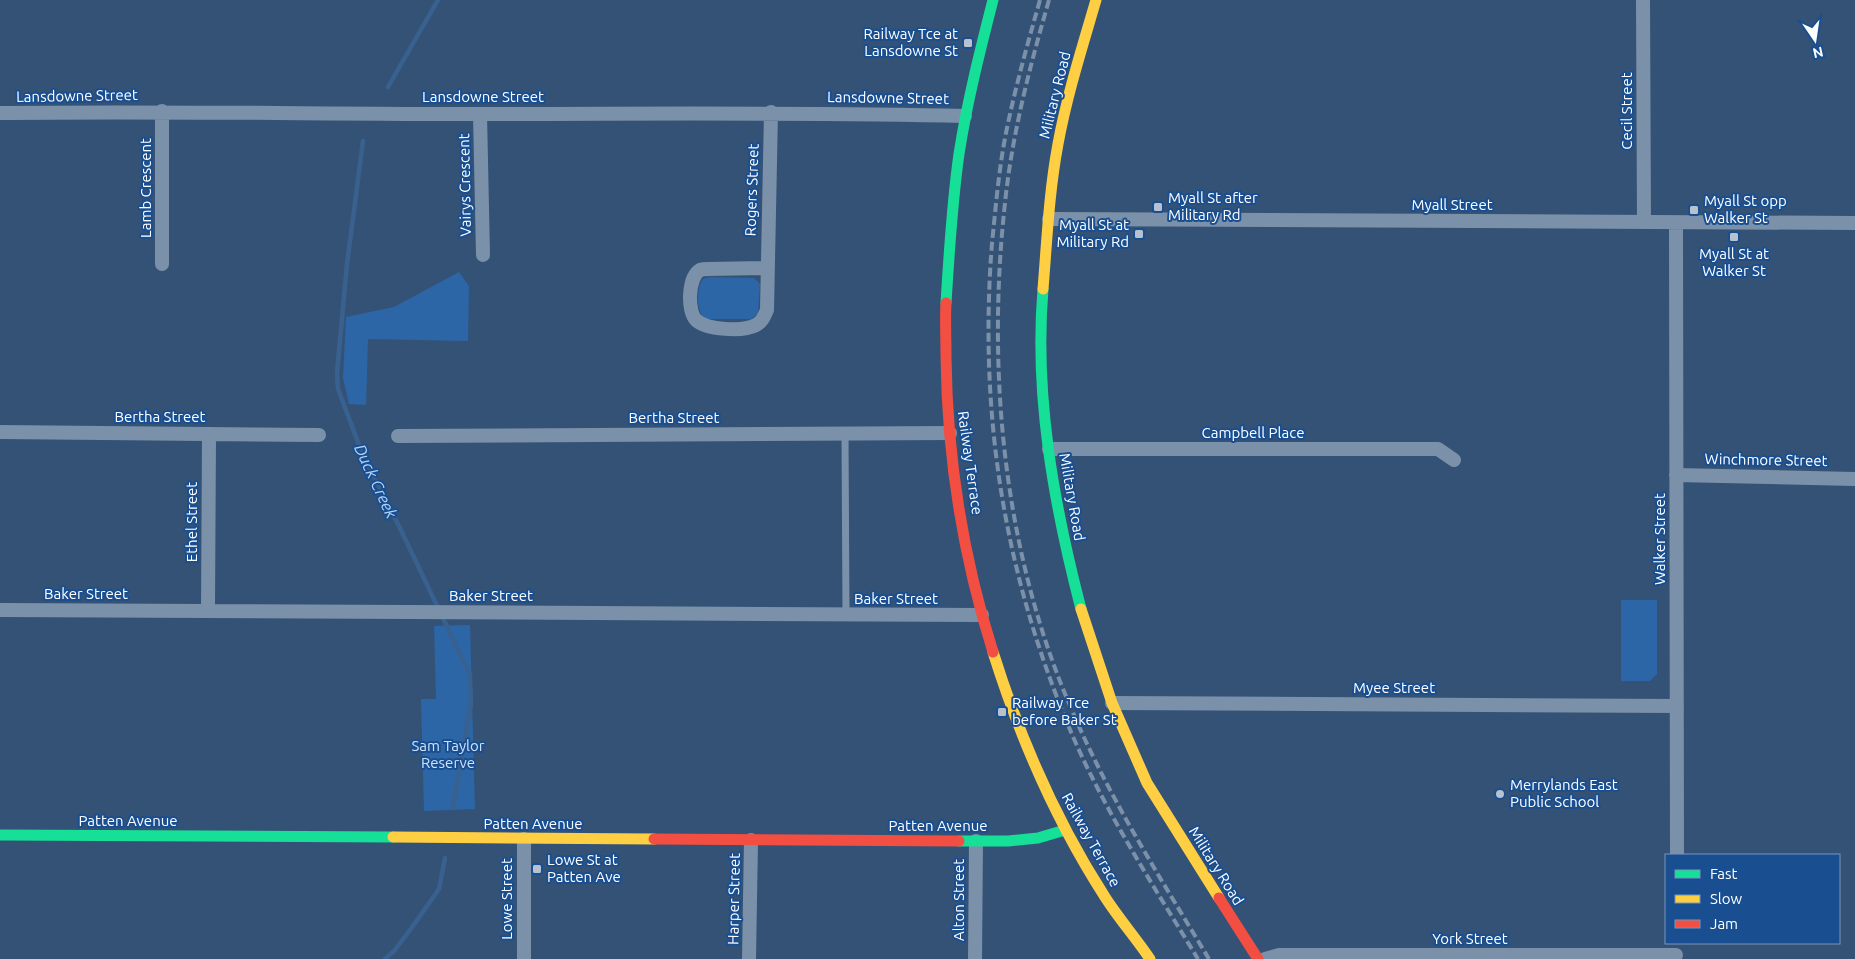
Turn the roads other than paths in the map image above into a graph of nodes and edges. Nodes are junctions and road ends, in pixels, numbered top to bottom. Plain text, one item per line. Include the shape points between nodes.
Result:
1 (993, 0) edge
2 (1096, 0) edge
3 (1643, 0) edge
4 (162, 111) junction
5 (770, 112) junction
6 (0, 113) edge
7 (480, 114) junction
8 (965, 116) junction
9 (1049, 219) junction
10 (1644, 222) junction
11 (1676, 223) junction
12 (1855, 223) edge
13 (483, 255) dead end
14 (162, 264) dead end
15 (766, 268) junction
16 (0, 432) edge
17 (950, 433) junction
18 (209, 434) junction
19 (845, 434) junction
20 (319, 435) dead end
21 (398, 436) dead end
22 (1048, 449) junction
23 (1454, 460) dead end
24 (1676, 474) junction
25 (1855, 479) edge
26 (0, 610) edge
27 (208, 610) junction
28 (982, 615) junction
29 (846, 616) junction
30 (1112, 703) junction
31 (1677, 706) junction
32 (1065, 830) junction
33 (0, 835) edge
34 (524, 839) junction
35 (751, 840) junction
36 (976, 841) junction
37 (1677, 854) edge
38 (1110, 905) junction
39 (1129, 949) dead end
40 (1676, 952) edge
41 (524, 959) edge
42 (749, 959) edge
43 (975, 959) edge
44 (1150, 959) edge
45 (1258, 959) edge
46 (1264, 959) edge

1 - 8 street, Railway Terrace
2 - 9 street, Military Road via 1058,144
3 - 10 street, Cecil Street
4 - 6 street, Lansdowne Street
4 - 7 street, Lansdowne Street
4 - 14 street, Lamb Crescent
5 - 7 street, Lansdowne Street
5 - 8 street, Lansdowne Street
5 - 15 street, Rogers Street
7 - 13 street, Vairys Crescent
8 - 17 street, Railway Terrace via 946,269
9 - 10 street, Myall Street
9 - 22 street, Military Road via 1041,342
10 - 11 street, Myall Street
11 - 12 street, Myall Street
11 - 24 street, Walker Street
15 - 15 street, Rogers Street via 767,310 764,319 757,324 750,328 711,328 694,319 690,307 691,287 700,270
16 - 18 street, Bertha Street
17 - 19 street, Bertha Street
17 - 28 street, Railway Terrace via 956,488
18 - 20 street, Bertha Street
18 - 27 street, Ethel Street
19 - 21 street, Bertha Street
19 - 29 lane
22 - 23 street, Campbell Place via 1438,450
22 - 30 street, Military Road via 1069,563 1085,626
24 - 25 street, Winchmore Street
24 - 31 street, Walker Street
26 - 27 street, Baker Street
27 - 29 street, Baker Street
28 - 29 street, Baker Street
28 - 32 street, Railway Terrace via 1021,730
30 - 31 street, Myee Street
30 - 45 street, Military Road via 1147,783
31 - 37 street, Walker Street
32 - 36 street, Patten Avenue via 1038,838
32 - 38 street, Railway Terrace
33 - 34 street, Patten Avenue
34 - 35 street, Patten Avenue
34 - 41 street, Lowe Street
35 - 36 street, Patten Avenue
35 - 42 street, Harper Street
36 - 43 street, Alton Street
38 - 39 street, Railway Terrace
38 - 44 street, Railway Terrace
40 - 46 street, York Street via 1279,955

